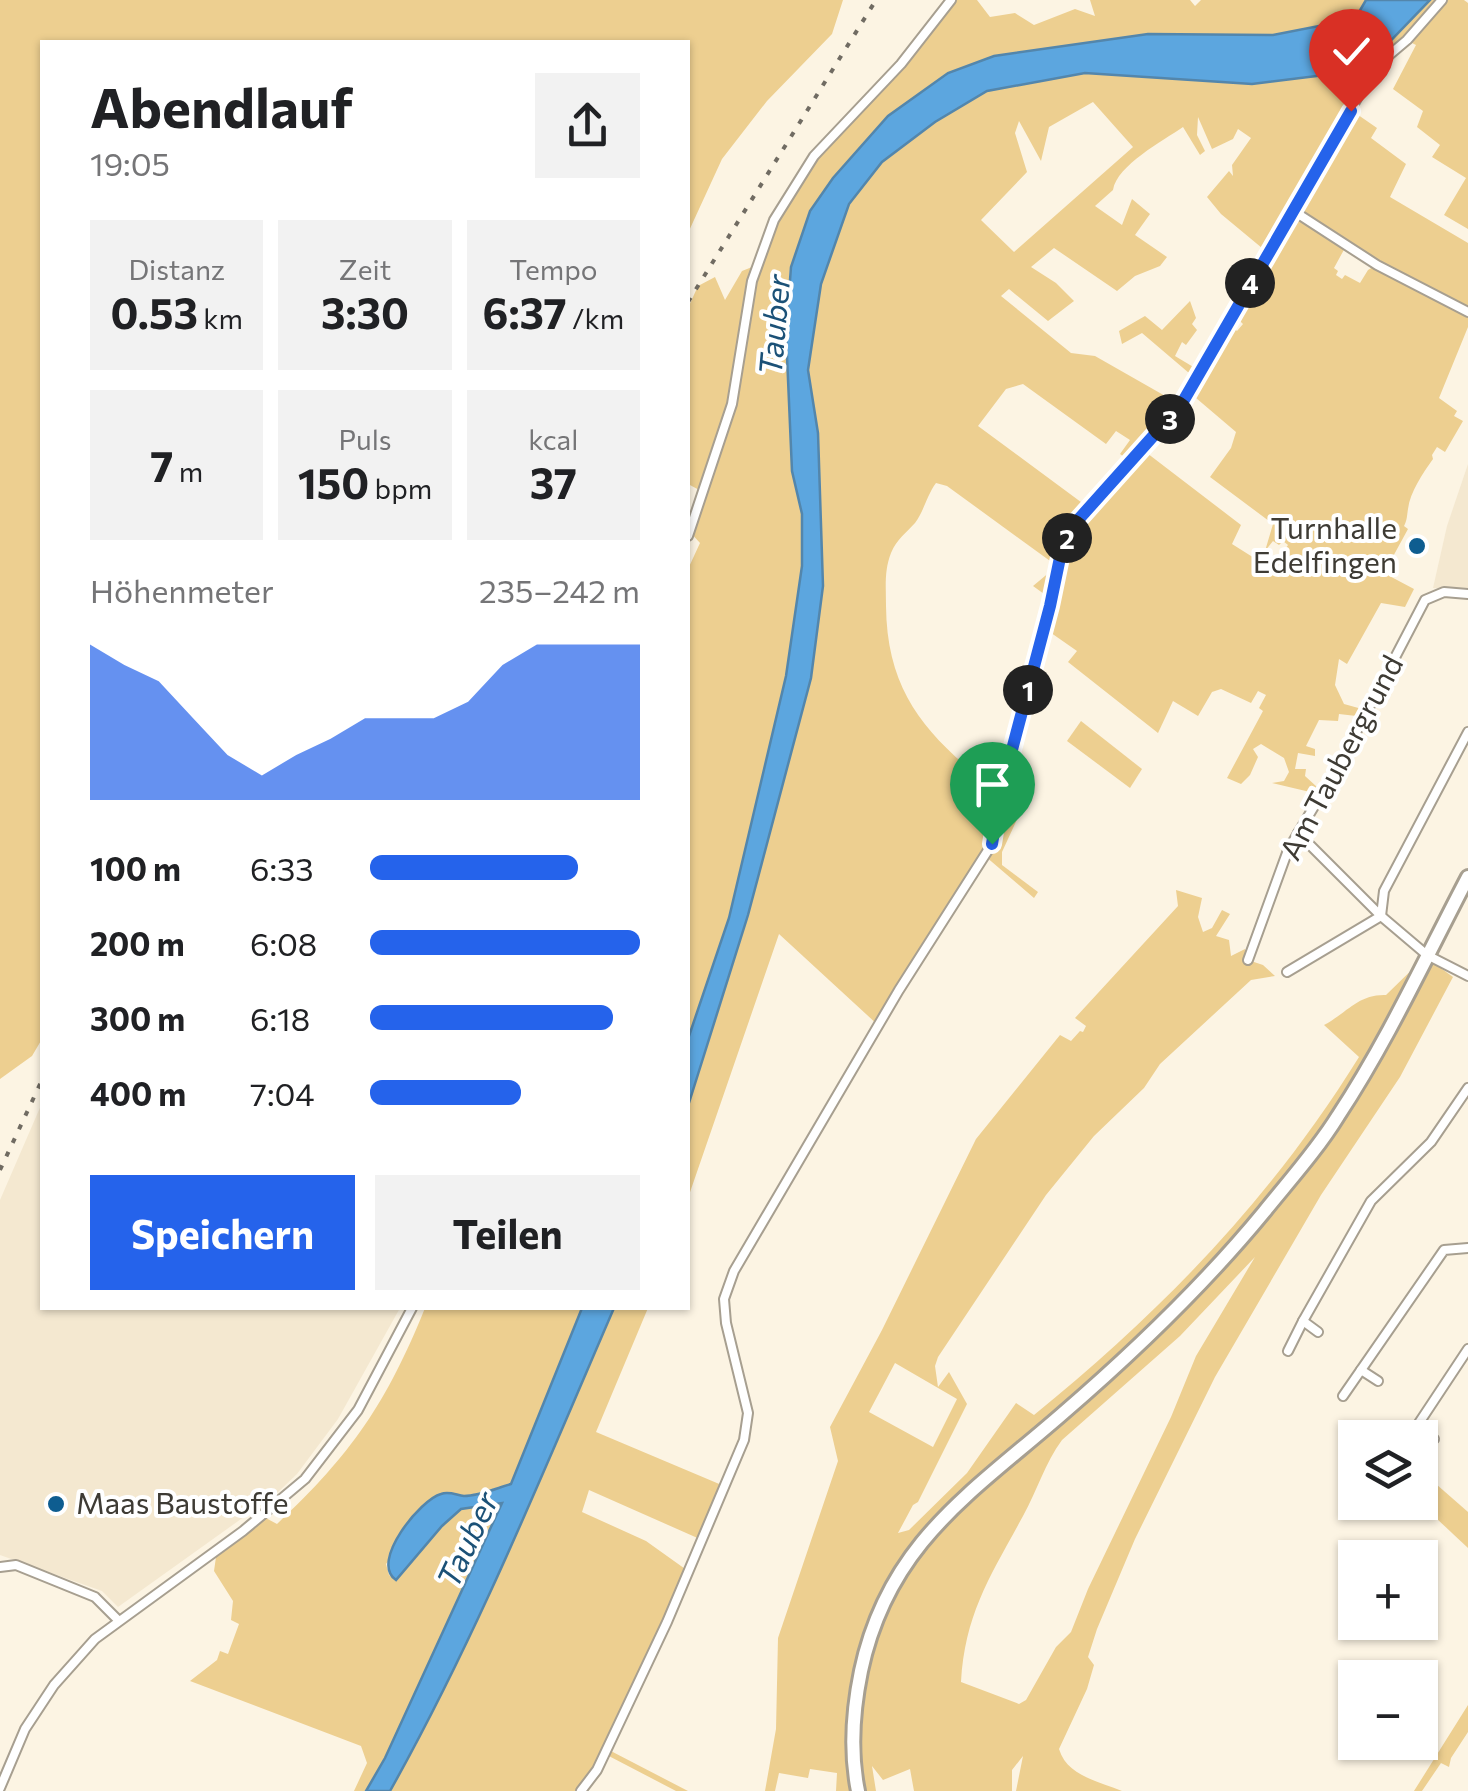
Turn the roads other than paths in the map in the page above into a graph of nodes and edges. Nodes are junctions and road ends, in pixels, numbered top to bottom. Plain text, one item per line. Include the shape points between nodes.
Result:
1 (951, 0) edge
2 (1442, 0) edge
3 (1292, 210) junction
4 (1468, 312) edge
5 (690, 530) edge
6 (1468, 594) edge
7 (1468, 732) edge
8 (1298, 833) junction
9 (1468, 877) edge
10 (1381, 916) junction
11 (1428, 954) junction
12 (1248, 960) dead end
13 (1287, 972) dead end
14 (1468, 976) edge
15 (1468, 1088) edge
16 (1468, 1248) edge
17 (411, 1310) edge
18 (1302, 1322) junction
19 (1318, 1332) dead end
20 (1468, 1349) edge
21 (1288, 1351) dead end
22 (1361, 1370) junction
23 (1378, 1382) dead end
24 (1343, 1396) dead end
25 (1420, 1420) edge
26 (0, 1567) edge
27 (118, 1620) junction
28 (0, 1788) edge
29 (581, 1791) edge
30 (858, 1791) edge

1 - 5 street via 814,156 774,220 752,282 732,404
2 - 3 street via 1375,67
3 - 4 street
3 - 29 street via 1181,405 1064,544 992,844 734,1271 724,1299 748,1413 744,1440 668,1622
6 - 8 street, Am Taubergrund via 1444,592 1425,600
7 - 10 street via 1384,891
8 - 10 street
8 - 12 street, Am Taubergrund
9 - 11 main road
10 - 11 street
10 - 13 street
11 - 14 street
11 - 30 main road via 1361,1081 1239,1241 1132,1350 955,1505 904,1564 882,1603 858,1684
15 - 18 street via 1431,1142 1371,1202
16 - 22 street via 1444,1250
17 - 27 street via 358,1410 305,1479
18 - 19 street
18 - 21 street
20 - 25 street
22 - 23 street
22 - 24 street
26 - 27 street via 16,1566 94,1598
27 - 28 street via 54,1685 25,1729

